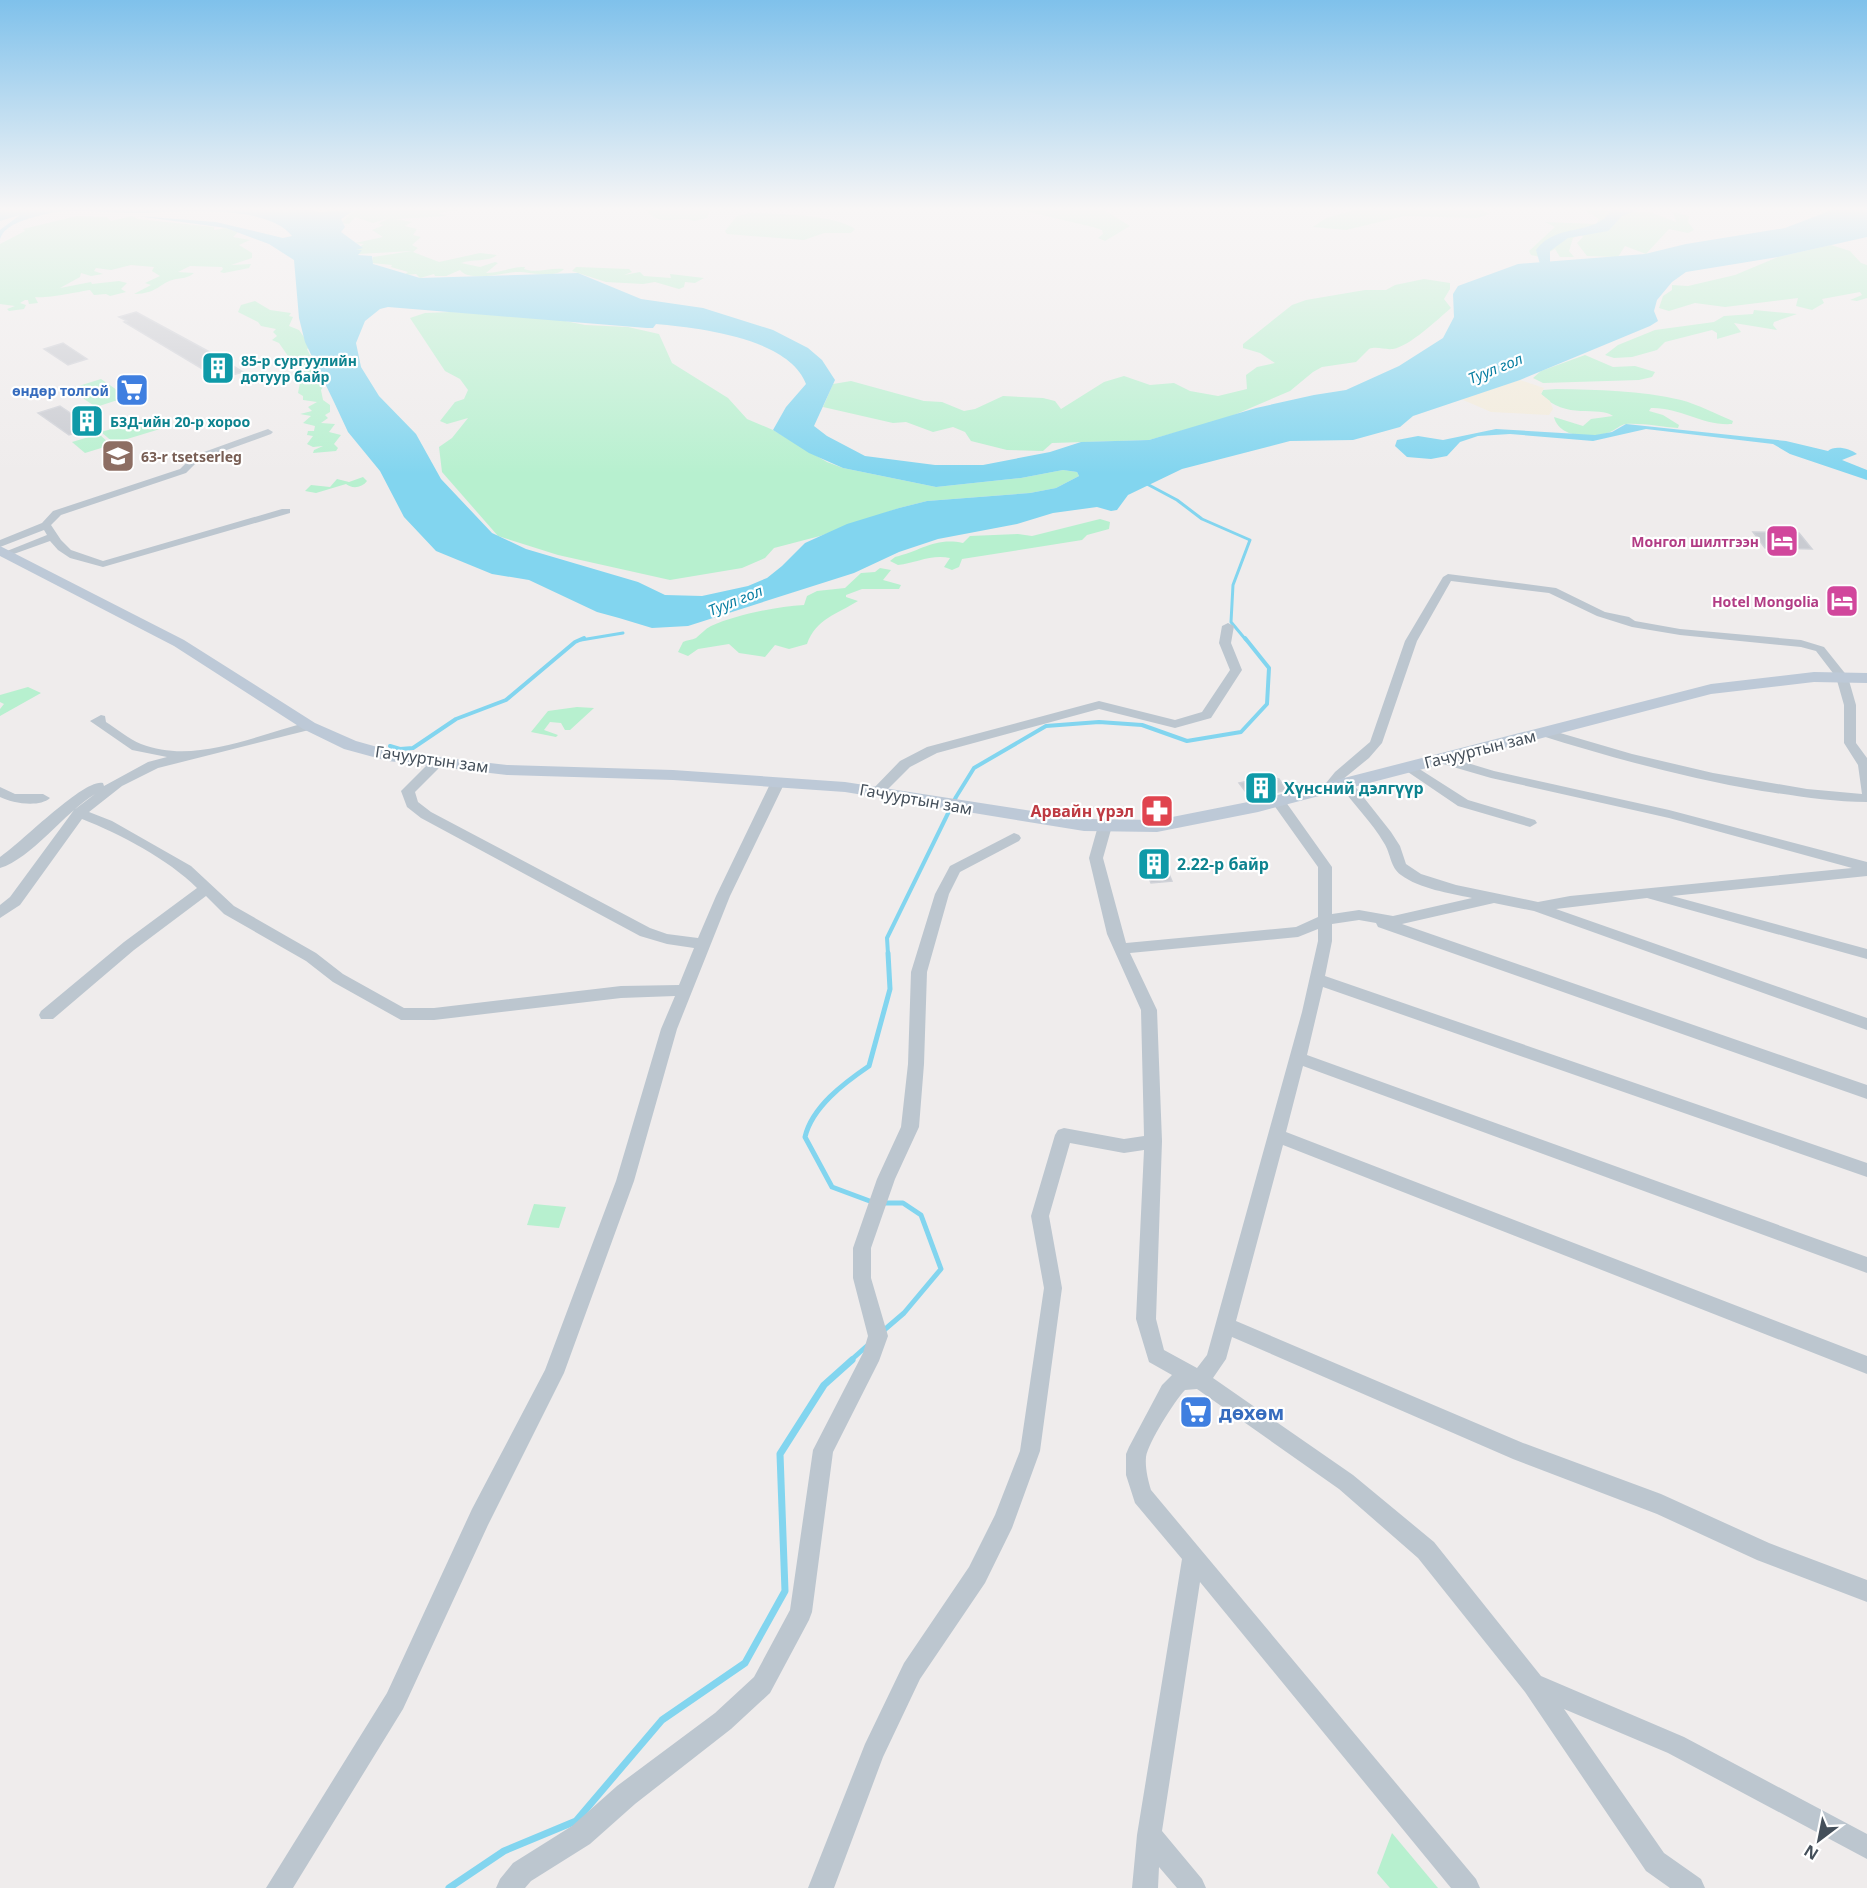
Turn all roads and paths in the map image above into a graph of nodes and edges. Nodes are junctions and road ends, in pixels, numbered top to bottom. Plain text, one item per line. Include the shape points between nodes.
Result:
1 (268, 432) dead end
2 (286, 511) dead end
3 (45, 525) junction
4 (53, 537) junction
5 (2, 549) edge
6 (1228, 626) dead end
7 (1842, 677) junction
8 (1867, 678) edge
9 (101, 719) dead end
10 (309, 726) junction
11 (1543, 732) junction
12 (166, 753) junction
13 (182, 756) junction
14 (1442, 759) junction
15 (438, 762) junction
16 (1410, 767) junction
17 (778, 782) junction
18 (1337, 786) junction
19 (0, 791) edge
20 (877, 792) junction
21 (1867, 792) edge
22 (43, 798) dead end
23 (1867, 798) edge
24 (1278, 801) junction
25 (79, 813) junction
26 (1530, 823) dead end
27 (1105, 826) junction
28 (1014, 838) dead end
29 (0, 863) edge
30 (1867, 869) edge
31 (206, 889) junction
32 (1644, 892) junction
33 (1494, 898) junction
34 (1538, 907) junction
35 (0, 913) edge
36 (1359, 915) junction
37 (1325, 920) junction
38 (705, 944) junction
39 (1121, 949) junction
40 (1867, 954) edge
41 (1317, 979) junction
42 (686, 990) junction
43 (47, 1015) dead end
44 (1867, 1024) edge
45 (1298, 1058) junction
46 (1867, 1092) edge
47 (1276, 1136) junction
48 (1153, 1141) junction
49 (1867, 1170) edge
50 (1867, 1265) edge
51 (1224, 1325) junction
52 (1867, 1365) edge
53 (1200, 1380) junction
54 (1192, 1556) junction
55 (1867, 1591) edge
56 (1533, 1684) junction
57 (1149, 1835) junction
58 (1867, 1847) edge
59 (1682, 1885) edge
60 (279, 1888) edge
61 (509, 1888) edge
62 (821, 1888) edge
63 (1144, 1888) edge
64 (1194, 1888) edge
65 (1467, 1888) edge

1 - 3 street via 196,458 183,471 57,513
2 - 4 street via 103,564 74,555 56,544
3 - 4 street
3 - 5 street
4 - 5 street
5 - 10 main road, Гачууртын зам via 179,643
6 - 20 street via 1225,643 1236,670 1207,715 1174,724 1099,705 932,750 904,764
7 - 8 main road, Гачууртын зам
7 - 11 main road, Гачууртын зам via 1711,689
7 - 18 street via 1820,649 1802,644 1680,632 1601,614 1552,590 1448,577 1411,641 1376,743 1369,753 1342,772
7 - 21 street via 1850,705 1850,743 1865,765
9 - 12 street via 96,721 137,747
10 - 13 street via 204,754
10 - 15 main road, Гачууртын зам via 350,745 394,757
11 - 14 main road, Гачууртын зам
11 - 23 street via 1611,754 1719,780 1838,799
12 - 13 street
12 - 29 street via 94,788 54,816 38,835
13 - 25 street via 130,775
14 - 16 main road, Гачууртын зам
14 - 30 street via 1491,774 1669,814
15 - 17 main road, Гачууртын зам via 507,770
15 - 38 street via 408,791 412,804 426,815 613,913 639,931 660,939
16 - 18 main road, Гачууртын зам
16 - 26 street via 1463,803
17 - 20 main road, Гачууртын зам
17 - 38 street via 723,896
18 - 24 main road, Гачууртын зам
18 - 33 street via 1393,843 1404,872
19 - 22 street via 13,798
20 - 27 main road, Гачууртын зам
24 - 27 main road, Гачууртын зам via 1156,826
24 - 37 street via 1325,867
25 - 31 street via 107,824 186,869
25 - 35 street via 15,901
27 - 39 street via 1096,858
28 - 61 street via 955,869 942,894 919,972 910,1127 886,1179 862,1248 862,1278 878,1336 823,1449 801,1612 762,1685 582,1834 522,1872
30 - 32 street
31 - 42 street via 229,910 401,1014 434,1014 621,992
31 - 43 street via 129,946
32 - 34 street
32 - 40 street
33 - 34 street
33 - 36 street via 1393,921
34 - 44 street
36 - 37 street
36 - 46 street
37 - 39 street via 1298,932
37 - 41 street
38 - 42 street
39 - 48 street via 1149,1010
41 - 45 street
41 - 49 street
42 - 60 street via 669,1029 625,1181 554,1373 480,1517 395,1701
45 - 47 street
45 - 50 street
47 - 51 street
47 - 52 street
48 - 53 street via 1146,1319 1156,1356
48 - 62 street via 1124,1146 1064,1135 1040,1216 1053,1288 1030,1450 1004,1520 976,1575 912,1671 883,1731
51 - 53 street via 1216,1359
51 - 55 street via 1520,1452
53 - 54 street via 1180,1381 1169,1392 1136,1454 1142,1496
53 - 56 street via 1346,1482 1425,1550
54 - 57 street
54 - 65 street
56 - 58 street via 1676,1744
56 - 59 street via 1655,1862
57 - 63 street
57 - 64 street

